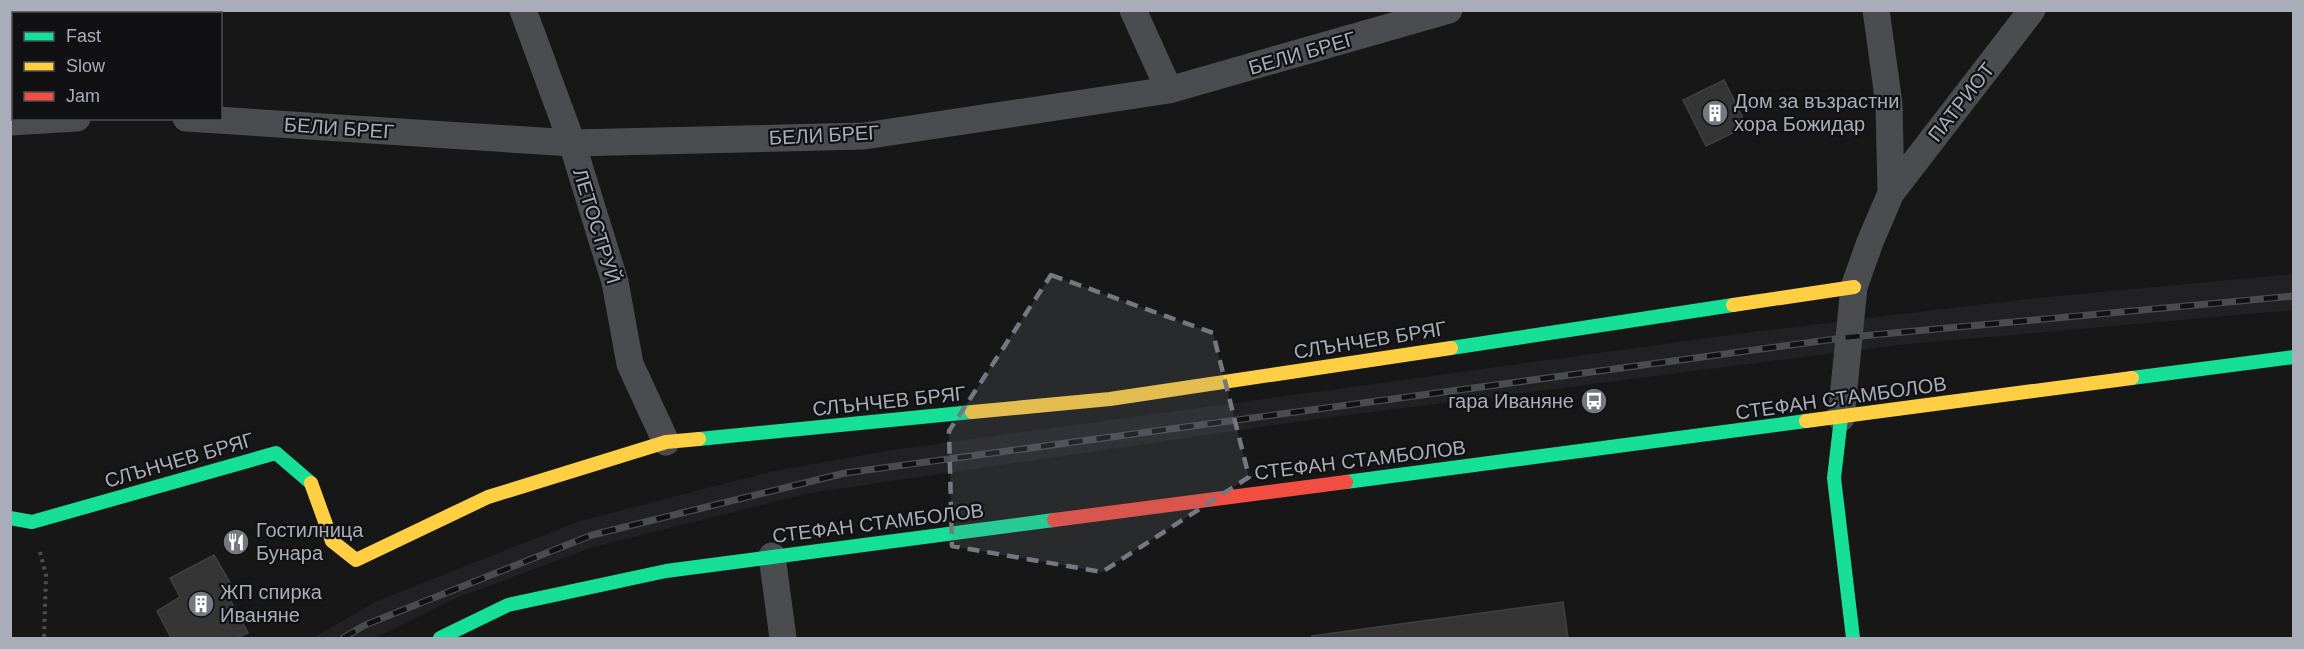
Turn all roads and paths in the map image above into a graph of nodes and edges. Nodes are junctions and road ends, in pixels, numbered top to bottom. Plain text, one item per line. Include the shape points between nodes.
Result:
1 (523, 10) edge
2 (1133, 10) edge
3 (1449, 10) edge
4 (1876, 10) edge
5 (2032, 10) edge
6 (1169, 90) junction
7 (44, 120) edge
8 (217, 120) edge
9 (10, 122) edge
10 (572, 143) junction
11 (1891, 193) junction
12 (1854, 287) junction
13 (2294, 357) edge
14 (1841, 418) junction
15 (666, 442) junction
16 (10, 518) edge
17 (32, 522) junction
18 (772, 556) junction
19 (44, 639) edge
20 (440, 639) edge
21 (783, 639) edge
22 (1852, 639) edge

1 - 10 street, ЛЕТОСТРУЙ
2 - 6 street
3 - 6 street, БЕЛИ БРЕГ
4 - 11 street via 1889,104
5 - 11 street, ПАТРИОТ
6 - 10 street, БЕЛИ БРЕГ via 864,136
7 - 9 street
8 - 10 street, БЕЛИ БРЕГ
10 - 15 street, ЛЕТОСТРУЙ via 615,282 630,364
11 - 12 street
12 - 14 street
12 - 15 street, СЛЪНЧЕВ БРЯГ via 1110,399
13 - 14 street, СТЕФАН СТАМБОЛОВ
14 - 18 street, СТЕФАН СТАМБОЛОВ
14 - 22 street via 1834,478
15 - 17 street, СЛЪНЧЕВ БРЯГ via 488,497 356,560 332,541 310,481 276,453
16 - 17 street, СЛЪНЧЕВ БРЯГ
17 - 19 path via 46,575
18 - 20 street, СТЕФАН СТАМБОЛОВ via 666,571 508,605
18 - 21 street

